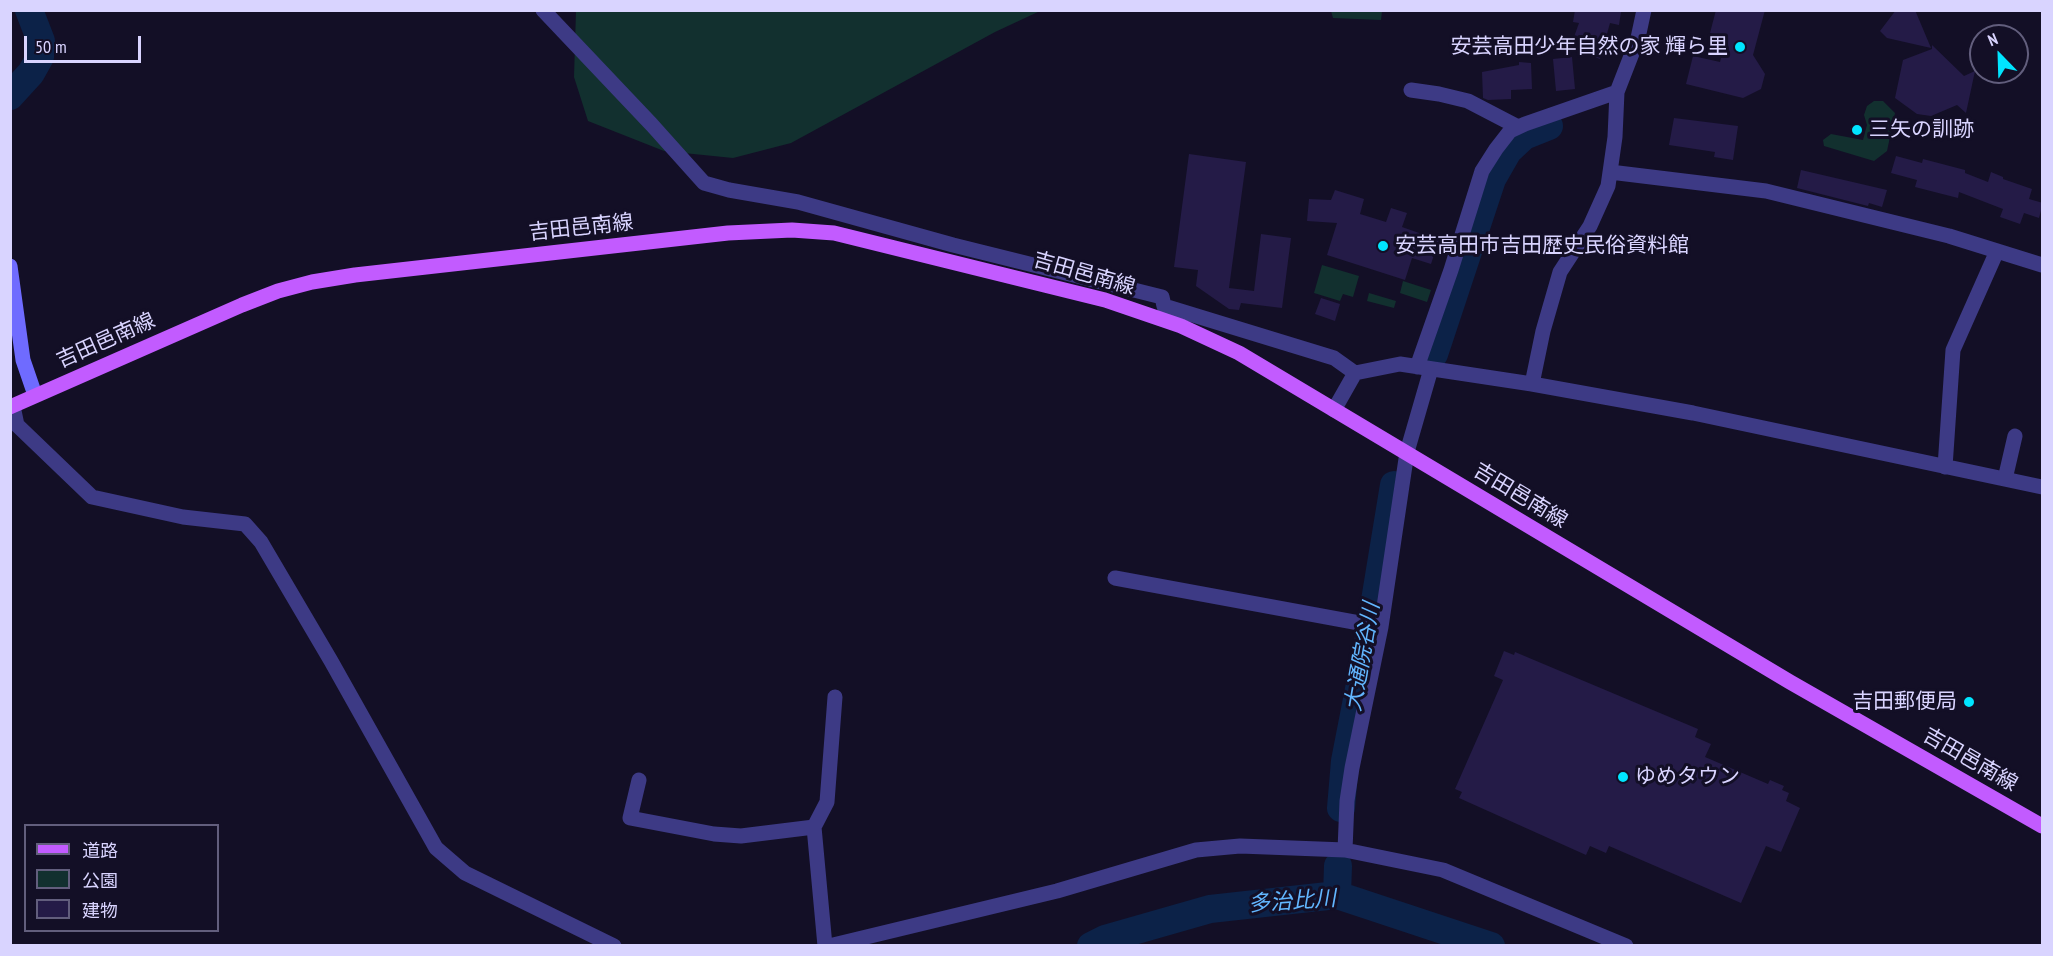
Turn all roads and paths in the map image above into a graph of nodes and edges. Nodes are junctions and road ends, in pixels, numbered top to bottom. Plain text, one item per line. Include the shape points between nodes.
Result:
1 (543, 10) edge
2 (1644, 10) edge
3 (1411, 90) dead end
4 (1617, 92) junction
5 (1518, 127) junction
6 (1610, 172) junction
7 (1997, 250) junction
8 (2043, 265) edge
9 (10, 266) edge
10 (1424, 368) junction
11 (1355, 374) junction
12 (1532, 384) junction
13 (35, 395) junction
14 (12, 406) edge
15 (1334, 410) junction
16 (2015, 436) dead end
17 (1407, 452) junction
18 (1945, 466) junction
19 (2005, 479) junction
20 (2043, 487) edge
21 (1116, 578) dead end
22 (1381, 627) junction
23 (835, 697) dead end
24 (639, 780) dead end
25 (2043, 826) edge
26 (814, 827) junction
27 (1345, 850) junction
28 (614, 945) edge
29 (825, 945) edge
30 (830, 945) edge
31 (1626, 945) edge

1 - 11 street via 704,183 798,202 1162,297 1164,306 1334,358
2 - 4 street via 1638,38
3 - 5 street via 1468,101
4 - 5 street
4 - 6 street
5 - 10 street via 1510,131 1482,171
6 - 7 street via 1766,191
6 - 12 street via 1590,226 1557,280
7 - 8 street
7 - 18 street via 1953,350
9 - 13 main road via 23,360
10 - 11 street via 1400,364
10 - 12 street
10 - 17 street
11 - 15 street
12 - 18 street
13 - 14 main road, 吉田邑南線
13 - 15 main road, 吉田邑南線 via 242,305 312,282 717,234 792,230 834,233 1105,300 1181,326 1239,353
14 - 28 street via 17,425 92,497 183,517 245,524 261,542 436,848 465,873
15 - 17 main road, 吉田邑南線
16 - 19 street
17 - 22 street
17 - 25 main road, 吉田邑南線 via 1790,682
18 - 19 street
19 - 20 street
21 - 22 street
22 - 27 street via 1352,768
23 - 26 street via 827,802
24 - 26 street via 630,818 741,836
26 - 29 street
27 - 30 street via 1240,846 1196,850 1057,891
27 - 31 street via 1443,870

